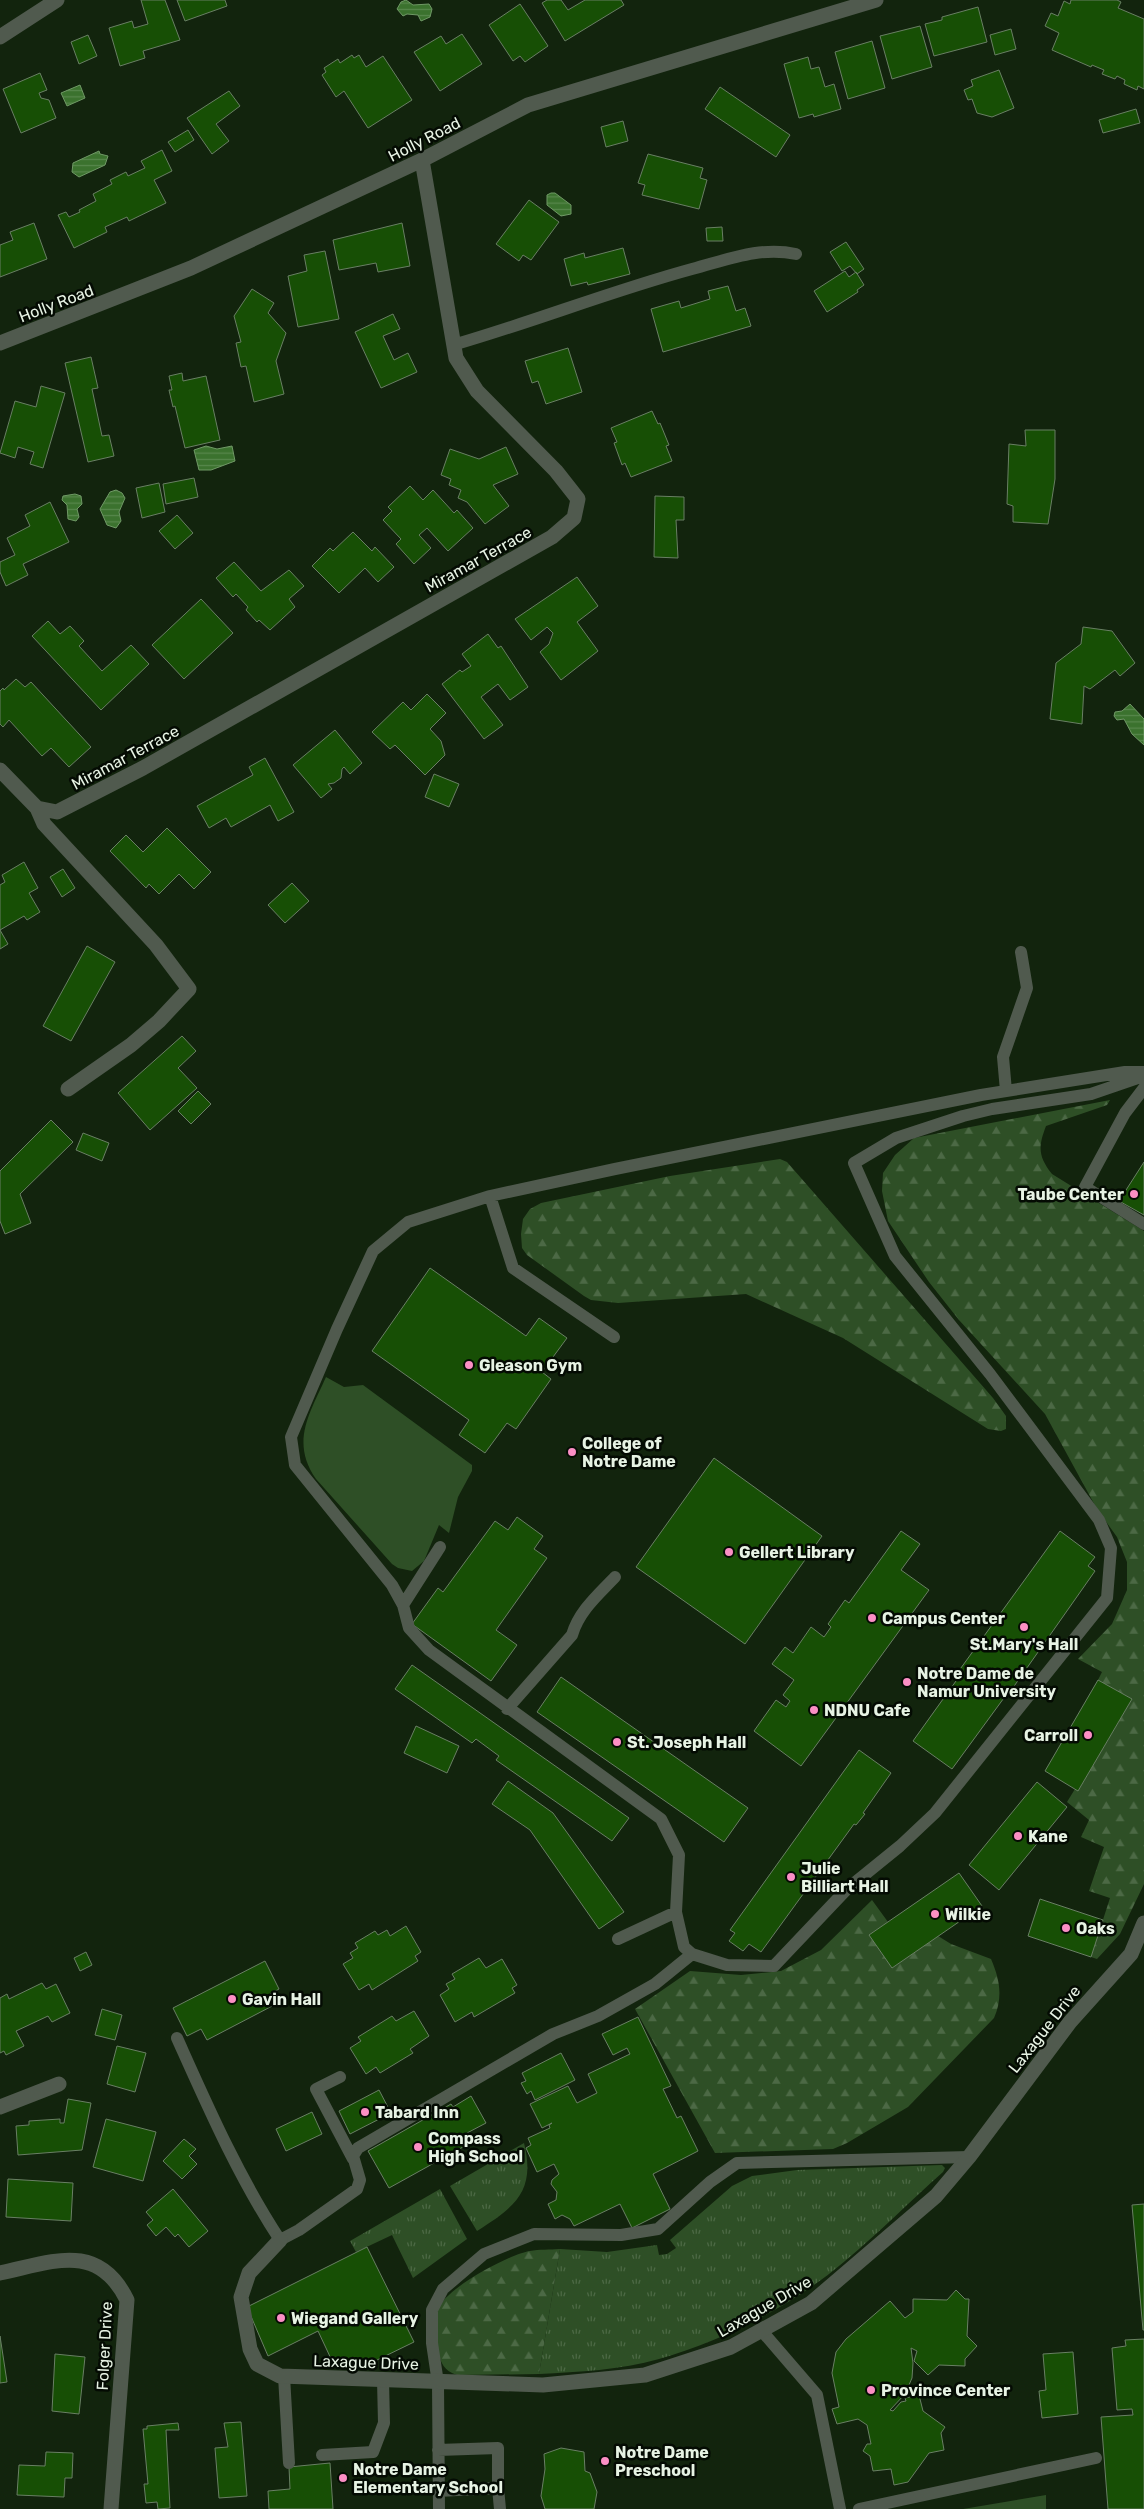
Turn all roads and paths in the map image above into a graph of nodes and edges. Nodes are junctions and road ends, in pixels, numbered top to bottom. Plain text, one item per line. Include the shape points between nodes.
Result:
1 (57, 0) edge
2 (876, 0) edge
3 (0, 37) edge
4 (422, 160) junction
5 (796, 254) dead end
6 (0, 343) edge
7 (453, 345) junction
8 (0, 770) edge
9 (37, 808) junction
10 (1021, 952) dead end
11 (1144, 1072) edge
12 (1144, 1076) edge
13 (1144, 1088) edge
14 (68, 1089) dead end
15 (1006, 1091) junction
16 (490, 1196) junction
17 (1144, 1224) edge
18 (614, 1337) dead end
19 (440, 1547) dead end
20 (615, 1577) dead end
21 (403, 1605) junction
22 (507, 1709) junction
23 (676, 1912) junction
24 (1144, 1923) edge
25 (618, 1940) dead end
26 (692, 1954) junction
27 (177, 2038) dead end
28 (340, 2077) dead end
29 (59, 2084) dead end
30 (0, 2107) edge
31 (969, 2157) junction
32 (353, 2159) junction
33 (280, 2240) junction
34 (0, 2273) edge
35 (761, 2330) junction
36 (284, 2376) junction
37 (383, 2380) junction
38 (438, 2383) junction
39 (438, 2450) junction
40 (322, 2455) dead end
41 (1096, 2458) dead end
42 (288, 2463) dead end
43 (498, 2488) junction
44 (438, 2491) junction
45 (111, 2509) edge
46 (438, 2509) edge
47 (500, 2509) edge
48 (840, 2509) edge
49 (858, 2509) edge

1 - 3 street
2 - 4 street, Holly Road via 528,105
4 - 6 street, Holly Road via 191,268
4 - 7 street, Miramar Terrace
5 - 7 lane via 781,250 746,253 635,285 516,327
7 - 9 street, Miramar Terrace via 456,358 476,391 556,471 578,499 574,518 552,537 143,768 56,812
8 - 9 street
9 - 14 street via 44,824 156,945 189,989 159,1022 132,1045
10 - 15 lane via 1027,988 1003,1057
11 - 15 lane via 1125,1072
12 - 26 lane via 1091,1094 963,1116 896,1138 854,1163 895,1256 990,1374 1099,1520 1111,1548 1107,1598 935,1813 848,1889 774,1966 727,1965
13 - 17 lane via 1125,1113 1085,1187
15 - 16 lane via 787,1132
16 - 18 lane via 513,1268
16 - 21 lane via 408,1222 373,1251 291,1437 295,1465 392,1585
19 - 21 lane
20 - 22 lane via 585,1608 572,1635
21 - 22 lane via 409,1628 429,1650
22 - 23 lane via 661,1820 680,1855
23 - 25 lane
23 - 26 lane via 684,1947
24 - 31 street, Laxague Drive via 1130,1954 1070,2022
26 - 32 lane via 655,1984 598,2016 553,2034 364,2144 356,2150
27 - 33 lane via 222,2139
28 - 32 lane via 316,2089
29 - 30 street
31 - 35 street, Laxague Drive via 936,2196 811,2303
31 - 38 lane via 737,2163 710,2182 658,2229 621,2235 534,2234 484,2254 443,2289 432,2310 432,2343
32 - 33 lane via 360,2180 356,2189
33 - 36 street, Laxague Drive via 249,2273 241,2297 250,2349 257,2364
34 - 45 street, Folger Drive via 62,2260 94,2263 118,2281 127,2300
35 - 38 street, Laxague Drive via 731,2347 645,2375 543,2385
35 - 48 lane via 817,2395
36 - 37 street, Laxague Drive
36 - 42 lane
37 - 38 street, Laxague Drive
37 - 40 lane via 384,2423 373,2452
38 - 39 lane
39 - 43 lane via 498,2448
39 - 44 lane
41 - 49 lane
43 - 44 lane
43 - 47 lane
44 - 46 lane

